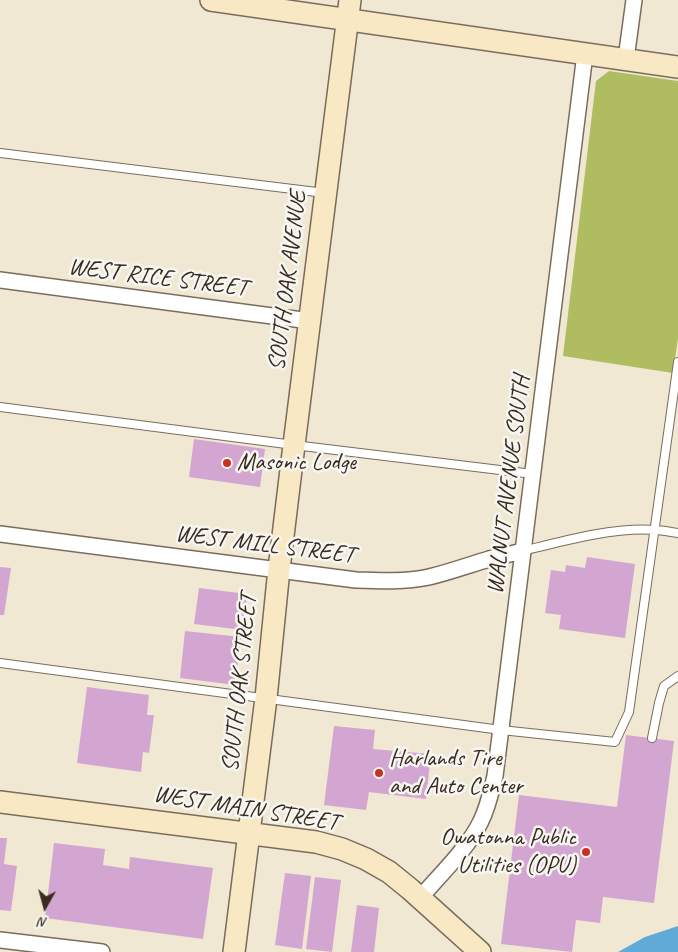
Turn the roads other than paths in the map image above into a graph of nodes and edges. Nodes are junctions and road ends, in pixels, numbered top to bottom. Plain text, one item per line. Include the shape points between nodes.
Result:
1 (211, 0) edge
2 (634, 0) edge
3 (349, 10) edge
4 (586, 54) junction
5 (626, 59) junction
6 (678, 67) edge
7 (0, 153) edge
8 (326, 194) junction
9 (0, 280) edge
10 (310, 321) junction
11 (678, 362) edge
12 (0, 407) edge
13 (294, 445) junction
14 (533, 474) junction
15 (655, 530) junction
16 (678, 533) edge
17 (0, 534) edge
18 (523, 551) junction
19 (279, 569) junction
20 (0, 663) edge
21 (678, 676) edge
22 (266, 698) junction
23 (500, 730) junction
24 (652, 738) dead end
25 (0, 802) edge
26 (248, 832) junction
27 (420, 898) junction
28 (0, 940) edge
29 (102, 952) edge
30 (234, 952) edge
31 (480, 952) edge

1 - 3 main road
2 - 5 street
3 - 4 main road
3 - 8 main road, SOUTH OAK AVENUE
4 - 5 main road
4 - 14 street, WALNUT AVENUE SOUTH
5 - 6 main road
7 - 8 lane
8 - 10 main road, SOUTH OAK AVENUE
9 - 10 street, WEST RICE STREET
10 - 13 main road, SOUTH OAK AVENUE
11 - 15 lane
12 - 13 lane
13 - 14 lane
13 - 19 main road, SOUTH OAK AVENUE
14 - 18 street, WALNUT AVENUE SOUTH
15 - 16 lane
15 - 18 lane via 581,537
15 - 23 lane via 629,712 615,742
17 - 19 street, WEST MILL STREET
18 - 19 street, WEST MILL STREET via 428,577 397,581 356,580
18 - 23 street, WALNUT AVENUE SOUTH
19 - 22 main road, SOUTH OAK STREET
20 - 22 lane
21 - 24 lane via 664,686
22 - 23 lane
22 - 26 main road, SOUTH OAK STREET
23 - 27 street, WALNUT AVENUE SOUTH via 495,776 480,823 467,844
25 - 26 main road, WEST MAIN STREET
26 - 27 main road, WEST MAIN STREET via 342,848 389,872
26 - 30 main road, SOUTH OAK STREET
27 - 31 main road, WEST MAIN STREET
28 - 29 street

